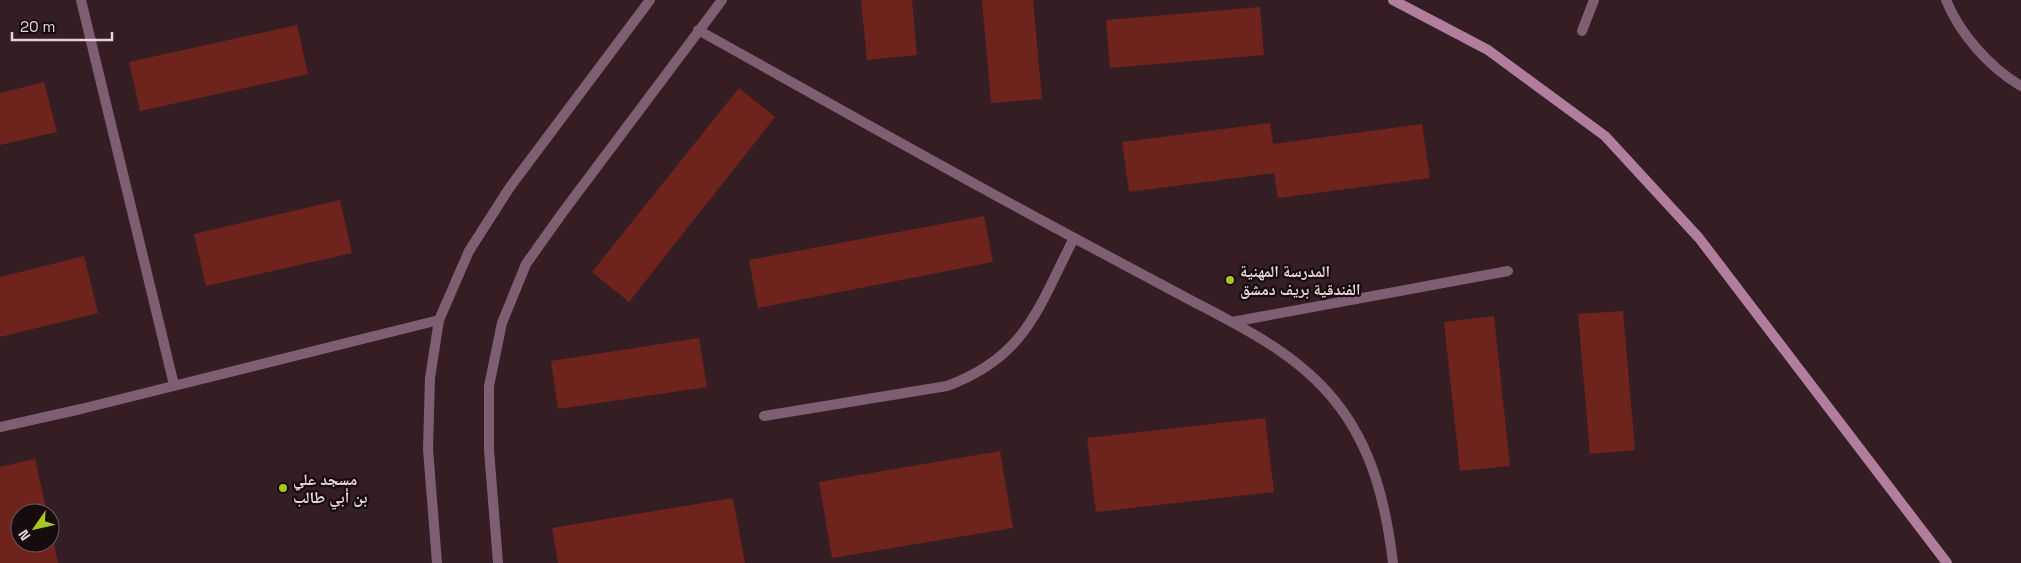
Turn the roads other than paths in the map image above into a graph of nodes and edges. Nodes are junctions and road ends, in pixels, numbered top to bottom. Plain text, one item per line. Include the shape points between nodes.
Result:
1 (80, 0) edge
2 (650, 0) edge
3 (722, 0) edge
4 (1394, 0) edge
5 (1594, 0) edge
6 (1946, 0) edge
7 (698, 30) junction
8 (1582, 31) dead end
9 (2021, 86) edge
10 (1074, 238) junction
11 (1508, 271) dead end
12 (439, 320) junction
13 (1232, 322) junction
14 (174, 385) junction
15 (764, 416) dead end
16 (0, 427) edge
17 (437, 563) edge
18 (498, 563) edge
19 (1393, 563) edge
20 (1947, 563) edge

1 - 14 street
2 - 12 street via 510,187 469,251
3 - 7 street
4 - 20 main road via 1488,50 1605,136 1699,238
5 - 8 street
6 - 9 street via 1976,49
7 - 10 street
7 - 18 street via 526,264 502,323 489,386 489,450
10 - 13 street
10 - 15 street via 1028,328 1011,348 970,378 946,386
11 - 13 street
12 - 14 street
12 - 17 street via 430,378 428,449
13 - 19 street via 1270,343 1305,369 1336,402 1360,439 1378,479
14 - 16 street

